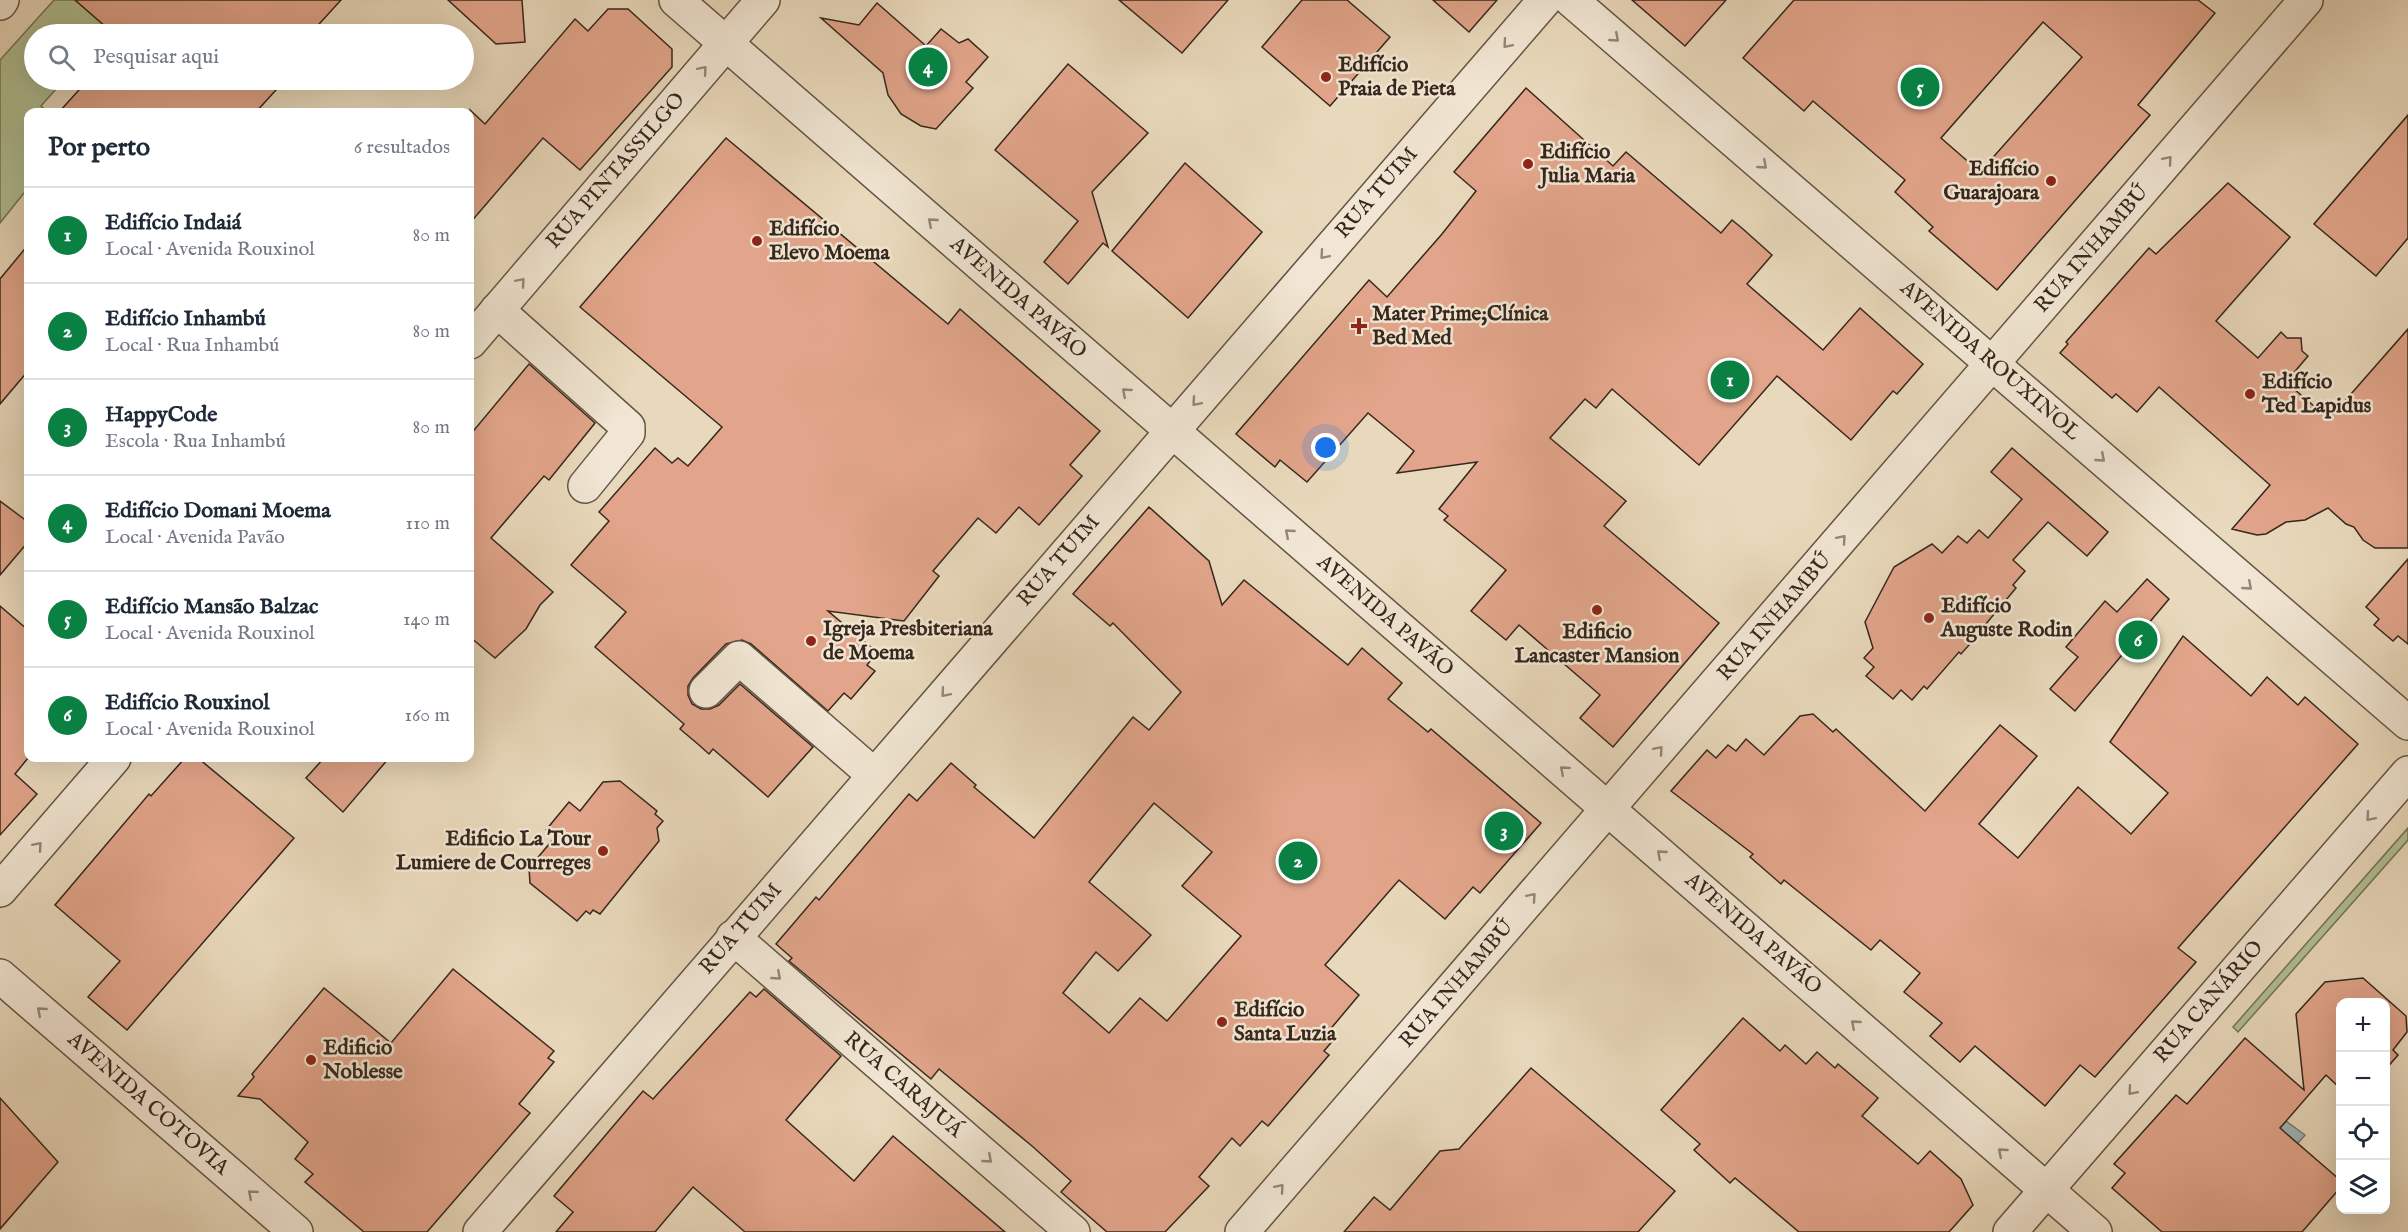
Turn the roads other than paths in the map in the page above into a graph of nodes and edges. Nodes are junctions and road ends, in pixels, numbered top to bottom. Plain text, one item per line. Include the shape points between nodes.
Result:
1 (676, 0) edge
2 (763, 0) edge
3 (1545, 0) edge
4 (1571, 0) edge
5 (2306, 0) edge
6 (726, 43) junction
7 (497, 310) junction
8 (474, 337) edge
9 (1994, 364) junction
10 (1171, 431) junction
11 (585, 486) dead end
12 (706, 691) dead end
13 (2408, 723) edge
14 (111, 762) edge
15 (2408, 772) edge
16 (874, 775) junction
17 (1608, 809) junction
18 (0, 890) edge
19 (733, 937) junction
20 (0, 976) edge
21 (2046, 1190) junction
22 (296, 1232) edge
23 (480, 1232) edge
24 (1073, 1232) edge
25 (1242, 1232) edge
26 (2010, 1232) edge
27 (2094, 1232) edge

1 - 6 street, AVENIDA PAVÃO
2 - 6 street, RUA PINTASSILGO
3 -> 10 street, RUA TUIM
4 -> 9 street, AVENIDA ROUXINOL
9 -> 5 street, RUA INHAMBÚ
7 -> 6 street, RUA PINTASSILGO
10 -> 6 street, AVENIDA PAVÃO
7 - 8 street, RUA PINTASSILGO
7 - 11 street via 628,427 628,433
9 -> 13 street, AVENIDA ROUXINOL
17 -> 9 street, RUA INHAMBÚ
10 -> 16 street, RUA TUIM
17 -> 10 street, AVENIDA PAVÃO
12 - 16 street via 739,658
18 -> 14 street
15 -> 21 street, RUA CANÁRIO
16 - 19 street, RUA TUIM
21 -> 17 street, AVENIDA PAVÃO
25 -> 17 street, RUA INHAMBÚ
19 - 23 street, RUA TUIM
19 -> 24 street, RUA CARAJUÁ
22 -> 20 street, AVENIDA COTOVIA
21 - 26 street, RUA CANÁRIO
21 - 27 street, AVENIDA PAVÃO

